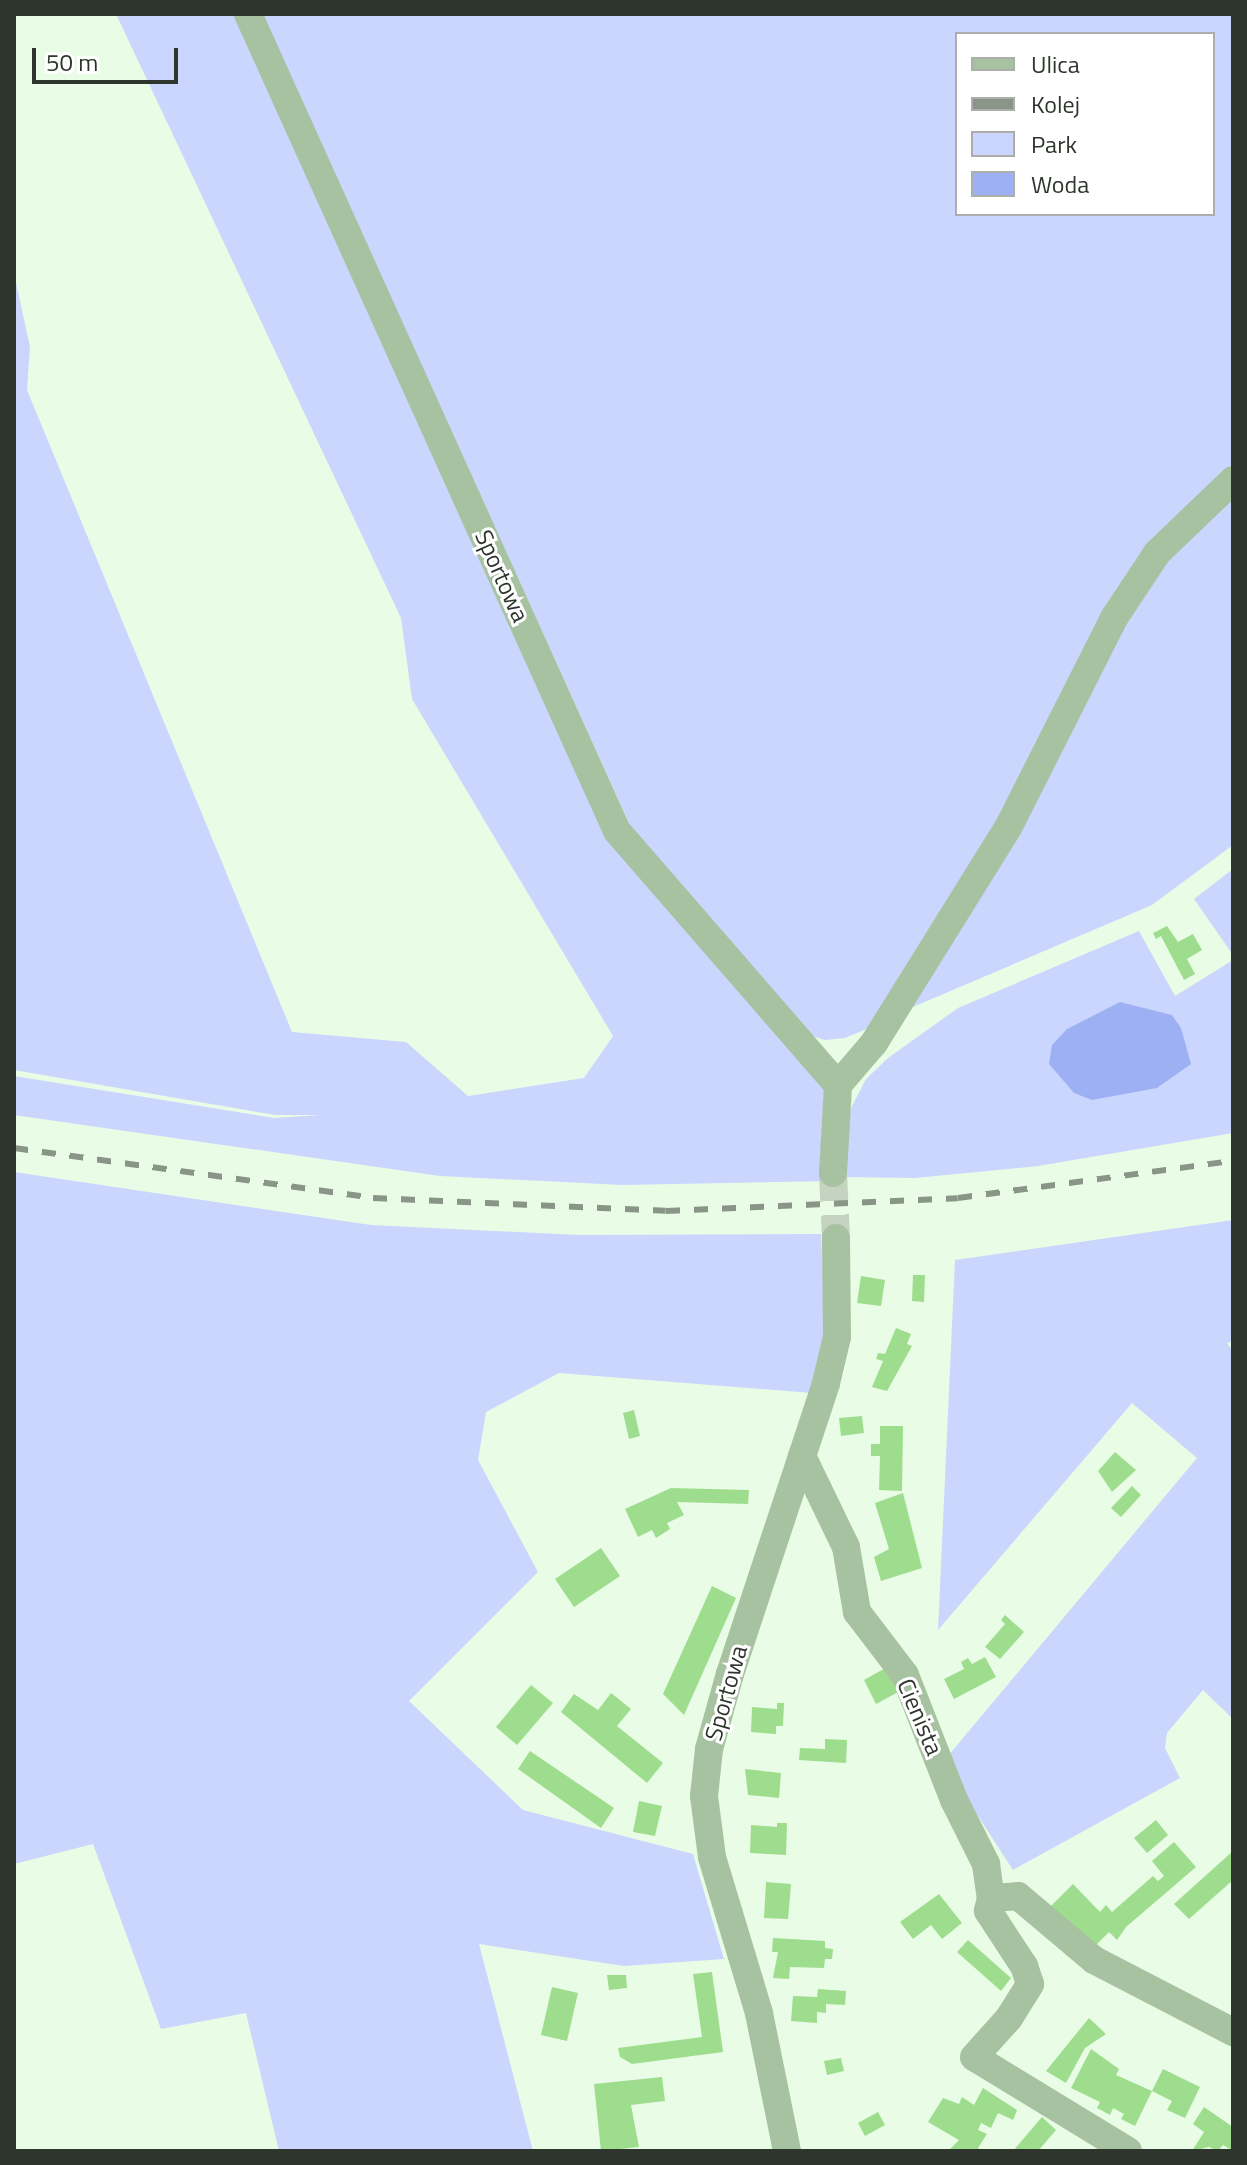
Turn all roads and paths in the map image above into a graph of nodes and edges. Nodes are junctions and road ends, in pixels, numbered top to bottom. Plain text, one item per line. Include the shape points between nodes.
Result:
1 (248, 14) edge
2 (1233, 480) edge
3 (838, 1085) junction
4 (833, 1173) tunnel mouth
5 (836, 1238) tunnel mouth
6 (802, 1456) junction
7 (991, 1898) junction
8 (1233, 2032) edge
9 (787, 2151) edge
10 (1128, 2151) edge

1 - 3 street, Sportowa via 617,831
2 - 3 street via 1157,553 1114,618 1008,828 874,1043
3 - 4 street
5 - 6 street, Sportowa via 837,1337
6 - 7 street, Cienista via 846,1547 857,1612 905,1675 954,1800 986,1864
6 - 9 street, Sportowa via 730,1674 709,1749 704,1796 712,1857 759,2013
7 - 8 street via 1018,1896 1094,1960
7 - 10 street, Cienista via 988,1911 1030,1984 1009,2018 974,2057

